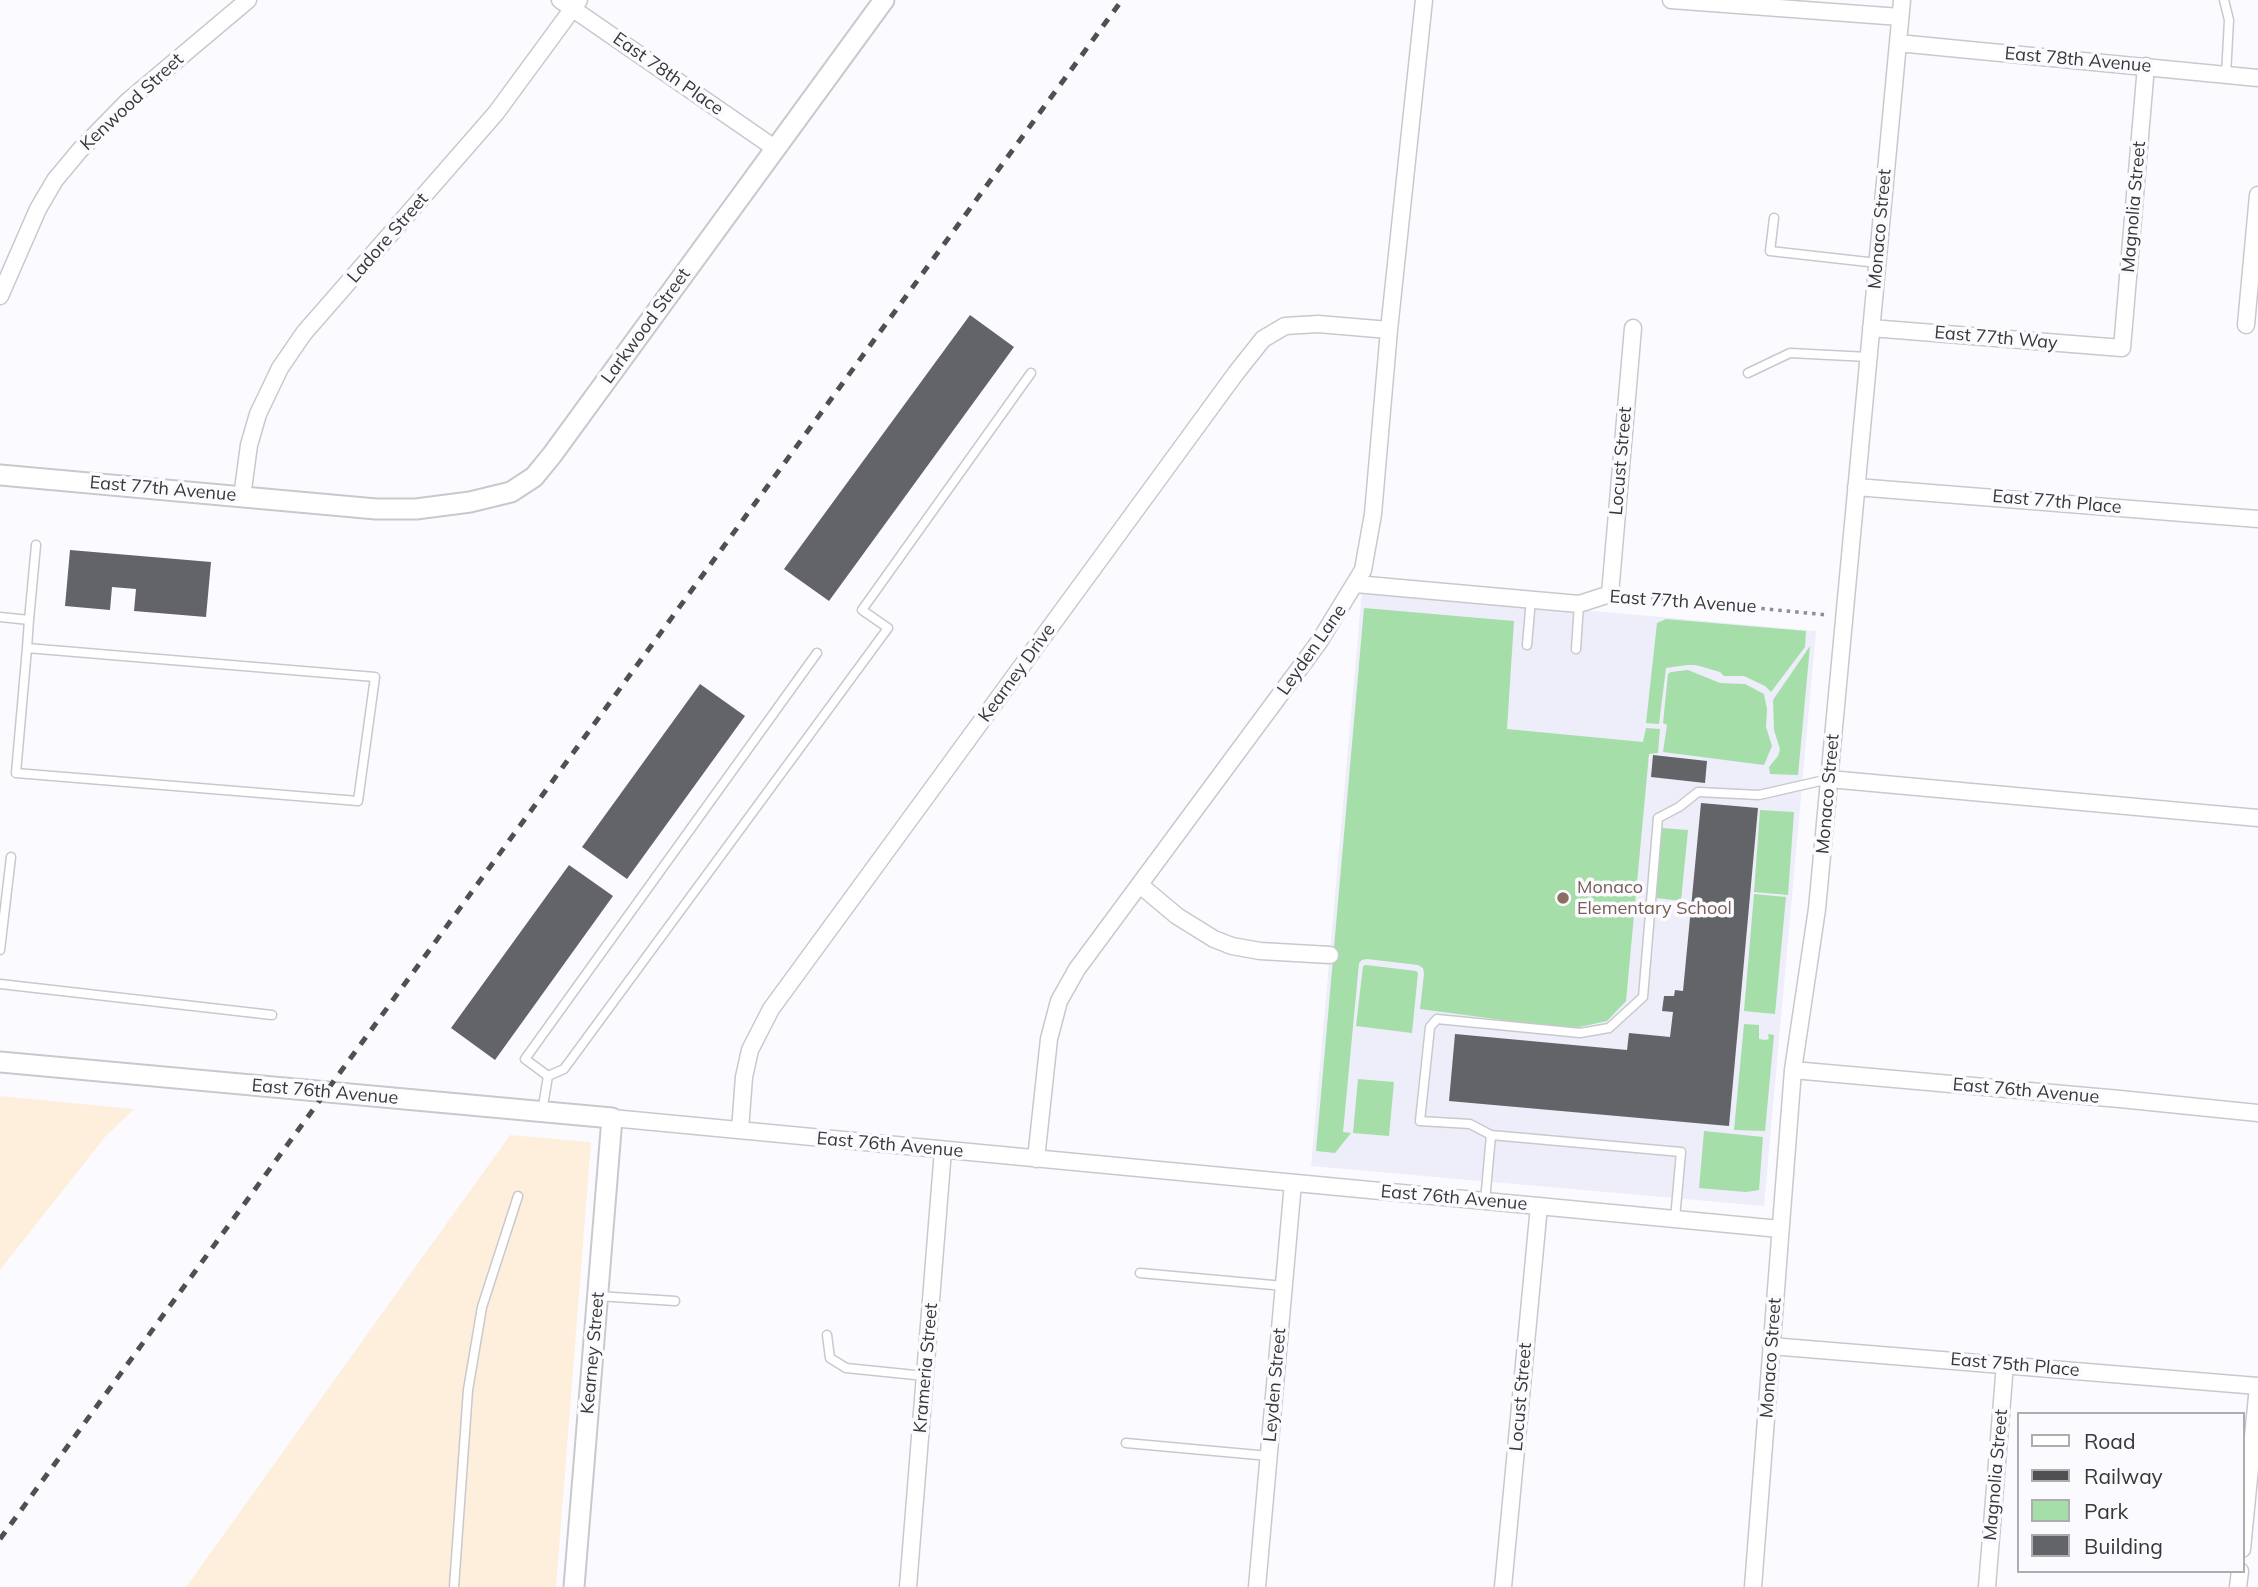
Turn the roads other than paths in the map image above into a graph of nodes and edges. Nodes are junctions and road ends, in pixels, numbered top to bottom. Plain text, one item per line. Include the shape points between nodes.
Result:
1 (248, 0) edge
2 (884, 0) edge
3 (1424, 0) edge
4 (1671, 0) edge
5 (2224, 0) edge
6 (570, 3) edge
7 (1901, 8) edge
8 (1898, 43) junction
9 (2146, 66) junction
10 (2226, 75) junction
11 (2258, 78) edge
12 (776, 149) junction
13 (2258, 195) edge
14 (1774, 218) dead end
15 (1877, 263) junction
16 (0, 296) edge
17 (2246, 326) dead end
18 (1633, 328) dead end
19 (1871, 328) junction
20 (1389, 330) junction
21 (2122, 348) joint
22 (1868, 357) junction
23 (1031, 373) dead end
24 (1748, 373) dead end
25 (0, 475) edge
26 (1856, 487) junction
27 (242, 496) junction
28 (326, 504) joint
29 (2258, 519) edge
30 (36, 545) dead end
31 (1356, 584) junction
32 (1610, 594) joint
33 (1531, 599) junction
34 (1579, 604) junction
35 (0, 617) edge
36 (29, 620) junction
37 (1527, 645) dead end
38 (27, 648) junction
39 (1576, 649) dead end
40 (817, 653) dead end
41 (1829, 779) junction
42 (2258, 818) edge
43 (11, 857) dead end
44 (1140, 886) junction
45 (0, 950) edge
46 (1330, 955) dead end
47 (0, 984) edge
48 (272, 1015) dead end
49 (0, 1062) edge
50 (1793, 1070) junction
51 (548, 1076) junction
52 (542, 1112) junction
53 (2258, 1113) edge
54 (612, 1118) junction
55 (740, 1130) junction
56 (1491, 1135) junction
57 (943, 1150) junction
58 (1036, 1158) junction
59 (1293, 1183) junction
60 (518, 1196) dead end
61 (1485, 1201) junction
62 (1539, 1206) junction
63 (1675, 1219) junction
64 (1780, 1229) junction
65 (1140, 1273) dead end
66 (1284, 1286) junction
67 (598, 1296) junction
68 (675, 1301) dead end
69 (827, 1335) dead end
70 (1771, 1346) junction
71 (2005, 1364) junction
72 (925, 1376) junction
73 (2258, 1386) edge
74 (1126, 1443) dead end
75 (1269, 1457) junction
76 (2244, 1529) edge
77 (454, 1587) edge
78 (574, 1587) edge
79 (908, 1587) edge
80 (1257, 1587) edge
81 (1503, 1587) edge
82 (1753, 1587) edge
83 (1987, 1587) edge

1 - 16 street, Kenwood Street via 128,101 80,150 38,209
2 - 12 street, Larkwood Street
3 - 20 street, Leyden Lane
4 - 7 street
5 - 10 lane via 2229,20
6 - 12 street, East 78th Place
6 - 27 street, Ladore Street via 496,113 304,333 280,368 258,414
7 - 8 street, Monaco Street
8 - 9 street, East 78th Avenue
8 - 15 street, Monaco Street
9 - 10 street, East 78th Avenue
9 - 21 street, Magnolia Street
10 - 11 street, East 78th Avenue
12 - 28 street, Larkwood Street via 534,477 511,492 416,509
13 - 17 street
14 - 15 lane via 1770,251
15 - 19 street, Monaco Street
18 - 32 street, Locust Street
19 - 21 street, East 77th Way
19 - 22 street, Monaco Street
20 - 31 street, Leyden Lane via 1373,514 1366,560
20 - 55 street, Kearney Drive via 1285,326 1264,339 1236,373 771,1009 750,1050
22 - 24 lane via 1790,353
22 - 26 street, Monaco Street
23 - 51 lane via 862,610 888,628 564,1069
25 - 27 street, East 77th Avenue
26 - 29 street, East 77th Place
26 - 41 street, Monaco Street
27 - 28 street, East 77th Avenue
30 - 36 lane
31 - 33 street, East 77th Avenue
31 - 44 street, Leyden Lane via 1312,652
32 - 34 street, East 77th Avenue
33 - 34 street, East 77th Avenue
33 - 37 lane
34 - 39 lane
35 - 36 lane
36 - 38 lane
38 - 38 lane via 16,773 358,801 375,677
40 - 51 lane via 525,1059
41 - 42 street
41 - 50 street, Monaco Street via 1817,909
41 - 56 lane via 1759,795 1698,792 1658,818 1643,997 1609,1028 1580,1033 1437,1019 1430,1027 1420,1121 1470,1124
43 - 45 lane
44 - 46 street via 1177,916 1232,946
44 - 58 street, Leyden Lane via 1077,969 1059,1001 1049,1040
47 - 48 lane
49 - 52 street, East 76th Avenue
50 - 53 street, East 76th Avenue
50 - 64 street, Monaco Street
51 - 52 lane
52 - 54 street, East 76th Avenue
54 - 55 street, East 76th Avenue
54 - 67 street, Kearney Street
55 - 57 street, East 76th Avenue
56 - 61 lane
56 - 63 lane via 1681,1152
57 - 58 street, East 76th Avenue
57 - 72 street, Krameria Street
58 - 59 street, East 76th Avenue
59 - 61 street, East 76th Avenue
59 - 66 street, Leyden Street
60 - 77 lane via 482,1307 468,1390
61 - 62 street, East 76th Avenue
62 - 63 street, East 76th Avenue
62 - 81 street, Locust Street
63 - 64 street, East 76th Avenue
64 - 70 street, Monaco Street
65 - 66 lane
66 - 75 street, Leyden Street
67 - 68 lane
67 - 78 street, Kearney Street
69 - 72 lane via 830,1358 846,1368
70 - 71 street, East 75th Place
70 - 82 street, Monaco Street
71 - 73 street, East 75th Place
71 - 83 street, Magnolia Street
72 - 79 street, Krameria Street
73 - 76 street
74 - 75 lane
75 - 80 street, Leyden Street

